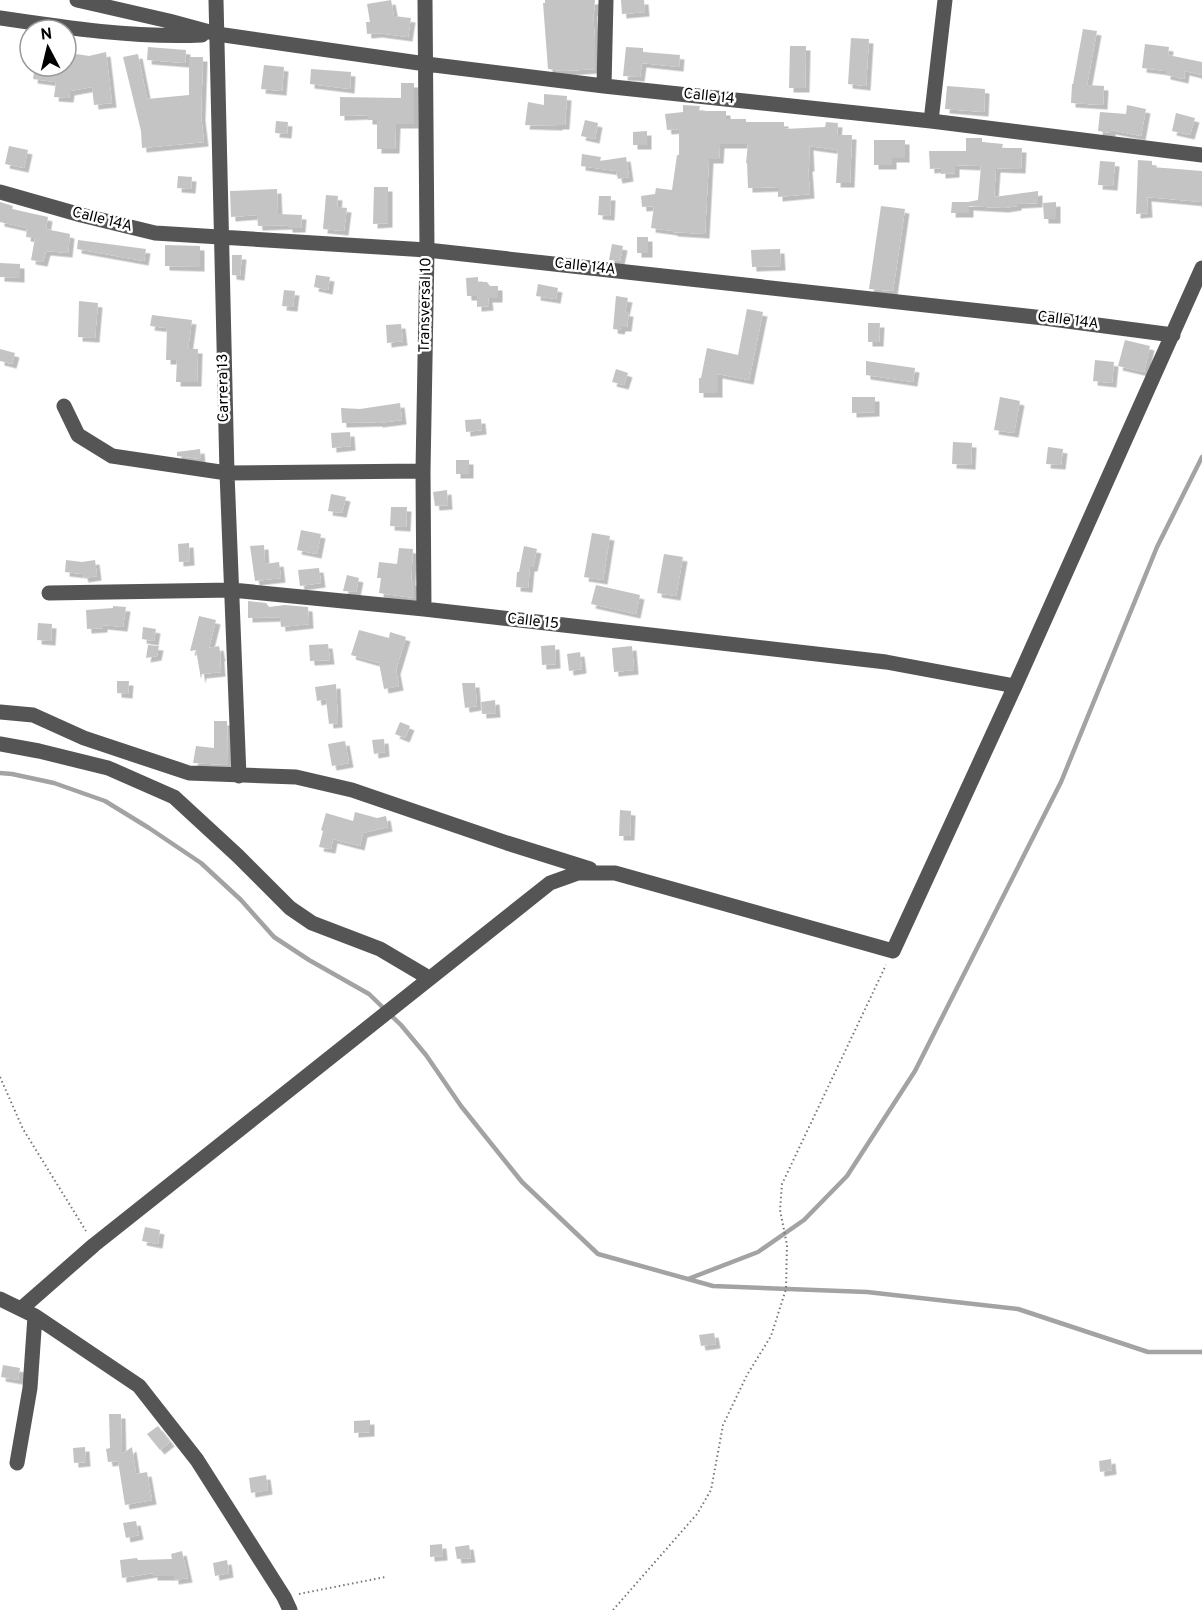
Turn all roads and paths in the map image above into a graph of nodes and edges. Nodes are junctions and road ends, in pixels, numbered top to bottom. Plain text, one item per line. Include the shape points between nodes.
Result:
1 (77, 0) edge
2 (216, 0) edge
3 (425, 0) edge
4 (606, 0) edge
5 (945, 0) edge
6 (0, 18) edge
7 (218, 34) junction
8 (426, 64) junction
9 (604, 86) junction
10 (931, 121) junction
11 (1202, 155) edge
12 (0, 192) edge
13 (220, 237) junction
14 (427, 250) junction
15 (1202, 268) edge
16 (1173, 335) junction
17 (64, 406) dead end
18 (423, 471) junction
19 (227, 474) junction
20 (232, 590) junction
21 (49, 593) dead end
22 (424, 609) junction
23 (1015, 686) junction
24 (0, 712) edge
25 (0, 744) edge
26 (239, 776) junction
27 (601, 873) junction
28 (893, 951) junction
29 (429, 978) junction
30 (0, 1077) edge
31 (94, 1245) junction
32 (0, 1299) edge
33 (28, 1312) junction
34 (17, 1463) dead end
35 (385, 1577) dead end
36 (287, 1603) edge
37 (612, 1610) edge

1 - 7 street
2 - 7 street, Carrera 13
3 - 8 street, Transversal 10
4 - 9 street
5 - 10 street
6 - 7 street via 136,36
7 - 8 street, Calle 14
7 - 13 street, Carrera 13
8 - 9 street, Calle 14
8 - 14 street, Transversal 10
9 - 10 street, Calle 14
10 - 11 street, Calle 14
12 - 13 street, Calle 14A via 154,233
13 - 14 street, Calle 14A
13 - 19 street, Carrera 13
14 - 16 street, Calle 14A
14 - 18 street, Transversal 10
15 - 16 street
16 - 23 street
17 - 19 street via 78,435 112,456
18 - 19 street
18 - 22 street, Transversal 10
19 - 20 street, Carrera 13
20 - 21 street, Calle 15
20 - 22 street, Calle 15
20 - 26 street, Carrera 13
22 - 23 street, Calle 15 via 886,662
23 - 28 street
24 - 26 street via 33,716 84,738 189,773
25 - 29 street via 108,768 174,797 290,908 312,923 381,949
26 - 27 street via 296,777 352,790
27 - 28 street via 615,873
27 - 29 street via 578,873 550,883
28 - 37 path via 782,1184 786,1289 771,1336 723,1425 711,1490 697,1514
29 - 31 street
30 - 31 path via 23,1129
31 - 33 street
32 - 33 street
33 - 34 street via 30,1388
33 - 36 street via 139,1386 196,1460
35 - 36 path

